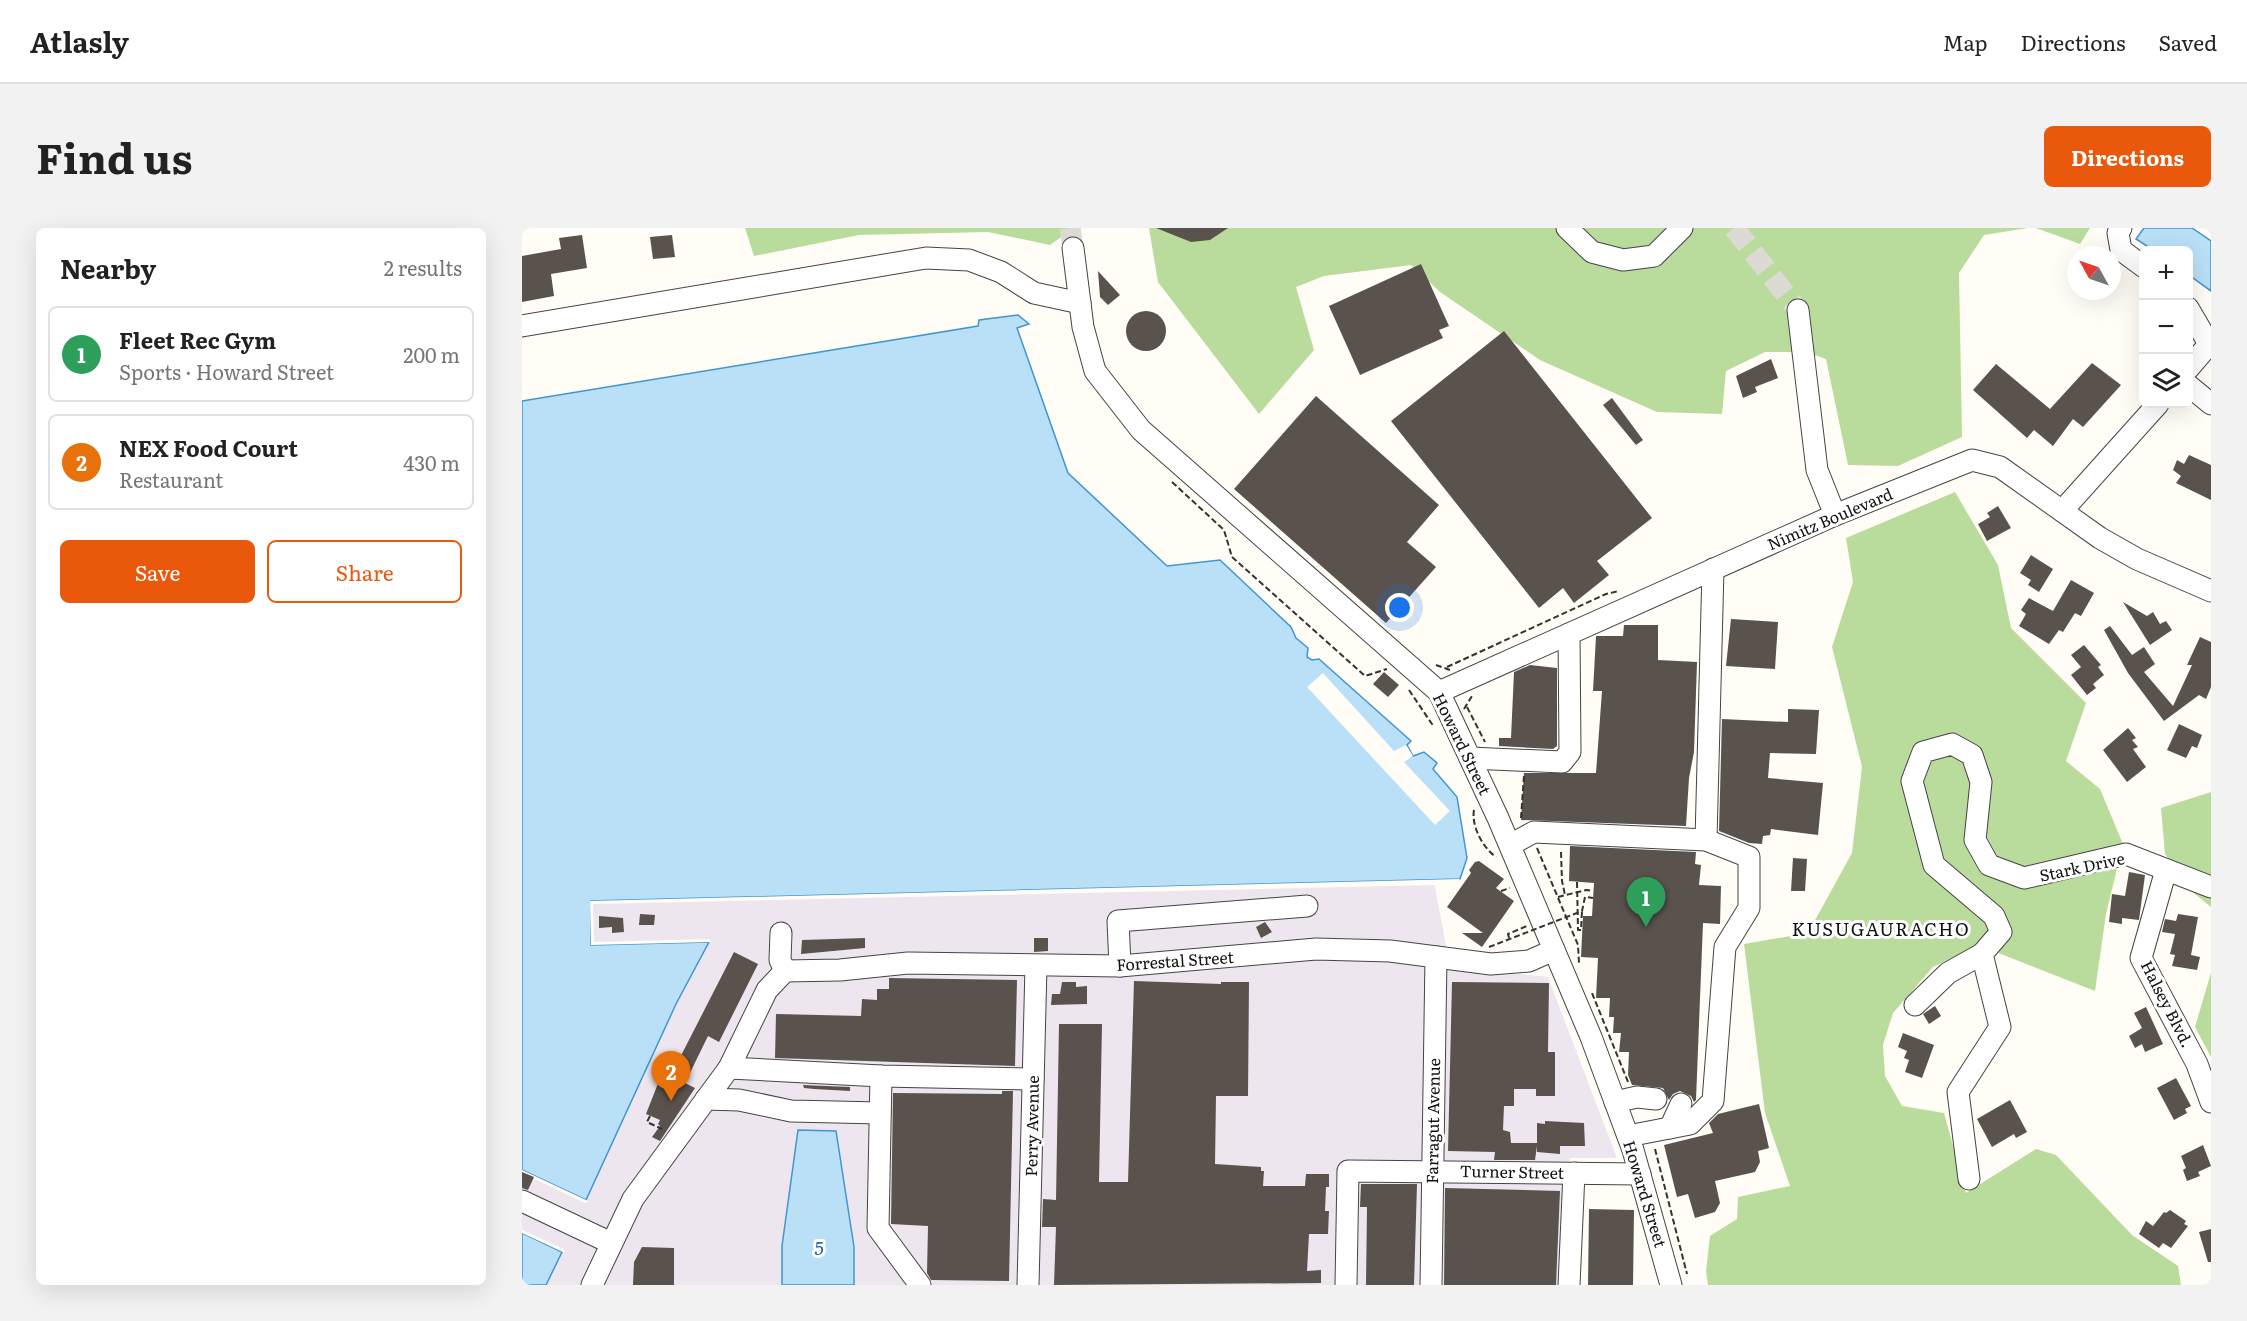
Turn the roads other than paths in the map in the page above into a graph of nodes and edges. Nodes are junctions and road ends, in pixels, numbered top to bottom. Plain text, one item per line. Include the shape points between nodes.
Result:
1 (1567, 228) edge
2 (1682, 228) edge
3 (2121, 228) edge
4 (1073, 248) tunnel mouth
5 (2139, 263) edge
6 (1080, 303) junction
7 (1798, 310) tunnel mouth
8 (2193, 316) edge
9 (522, 326) edge
10 (2210, 343) edge
11 (2193, 363) edge
12 (2193, 389) edge
13 (2211, 404) edge
14 (2154, 408) edge
15 (2062, 511) junction
16 (1835, 515) junction
17 (1713, 569) junction
18 (2211, 591) edge
19 (1569, 634) junction
20 (1439, 692) junction
21 (1470, 758) junction
22 (1706, 840) junction
23 (1504, 851) junction
24 (2166, 870) junction
25 (2211, 887) edge
26 (1306, 906) dead end
27 (781, 933) dead end
28 (1554, 950) junction
29 (1982, 954) junction
30 (1436, 957) junction
31 (1036, 966) junction
32 (1120, 966) junction
33 (789, 970) junction
34 (1915, 1005) dead end
35 (729, 1068) junction
36 (881, 1076) junction
37 (1033, 1079) junction
38 (706, 1099) junction
39 (1656, 1099) dead end
40 (1615, 1102) junction
41 (2211, 1102) edge
42 (1681, 1104) dead end
43 (880, 1113) junction
44 (1671, 1128) junction
45 (1628, 1136) junction
46 (1433, 1172) junction
47 (1574, 1173) junction
48 (1640, 1174) junction
49 (1970, 1179) dead end
50 (522, 1201) edge
51 (611, 1243) junction
52 (592, 1285) edge
53 (920, 1285) edge
54 (1028, 1285) edge
55 (1346, 1285) edge
56 (1431, 1285) edge
57 (1569, 1285) edge
58 (1671, 1285) edge

1 - 2 street via 1592,252 1623,260 1654,256
3 - 5 street via 2121,250
4 - 6 street, Howard Street
6 - 9 street via 1034,293 1001,272 969,260 927,258
6 - 20 street, Howard Street via 1095,371 1141,430
7 - 16 street via 1817,470
8 - 10 street
10 - 11 street
12 - 13 street
14 - 15 street
15 - 16 street, Nimitz Boulevard via 2000,467 1972,460
15 - 18 street, Nimitz Boulevard via 2137,559
16 - 17 street, Nimitz Boulevard
17 - 19 street, Nimitz Boulevard
17 - 22 street
19 - 20 street, Nimitz Boulevard
19 - 21 street via 1570,752 1562,762
20 - 21 street, Howard Street
21 - 23 street, Howard Street
22 - 23 street via 1534,832
22 - 44 street via 1749,857 1749,908 1725,947 1713,1101 1690,1125
23 - 28 street, Howard Street
24 - 25 street, Stark Drive
24 - 29 street, Stark Drive via 2127,854 2024,878 1989,865 1975,840 1981,782 1972,755 1952,744 1923,752 1912,781 1934,865 1994,916 2001,933
24 - 41 street, Halsey Blvd. via 2141,958 2197,1064
26 - 32 street via 1118,921
27 - 33 street via 780,960
28 - 30 street, Forrestal Street via 1529,961 1491,964
28 - 40 street, Howard Street
29 - 34 street via 1948,972
29 - 49 street via 2000,1027 1958,1092
30 - 32 street, Forrestal Street via 1404,948 1316,950
30 - 46 street, Farragut Avenue
31 - 32 street, Forrestal Street
31 - 33 street, Forrestal Street via 908,963
31 - 37 street, Perry Avenue
33 - 35 street via 767,990
35 - 36 street
35 - 38 street
36 - 37 street
36 - 43 street
37 - 54 street, Perry Avenue
38 - 43 street via 739,1100 791,1111
38 - 51 street via 633,1199
39 - 40 street via 1637,1097
40 - 45 street, Howard Street
42 - 44 street
43 - 53 street via 878,1228
44 - 45 street
45 - 48 street, Howard Street
46 - 47 street, Turner Street
46 - 55 street, Turner Street via 1348,1170
46 - 56 street, Farragut Avenue
47 - 48 street, Turner Street
47 - 57 street
48 - 58 street, Howard Street
50 - 51 street
51 - 52 street

